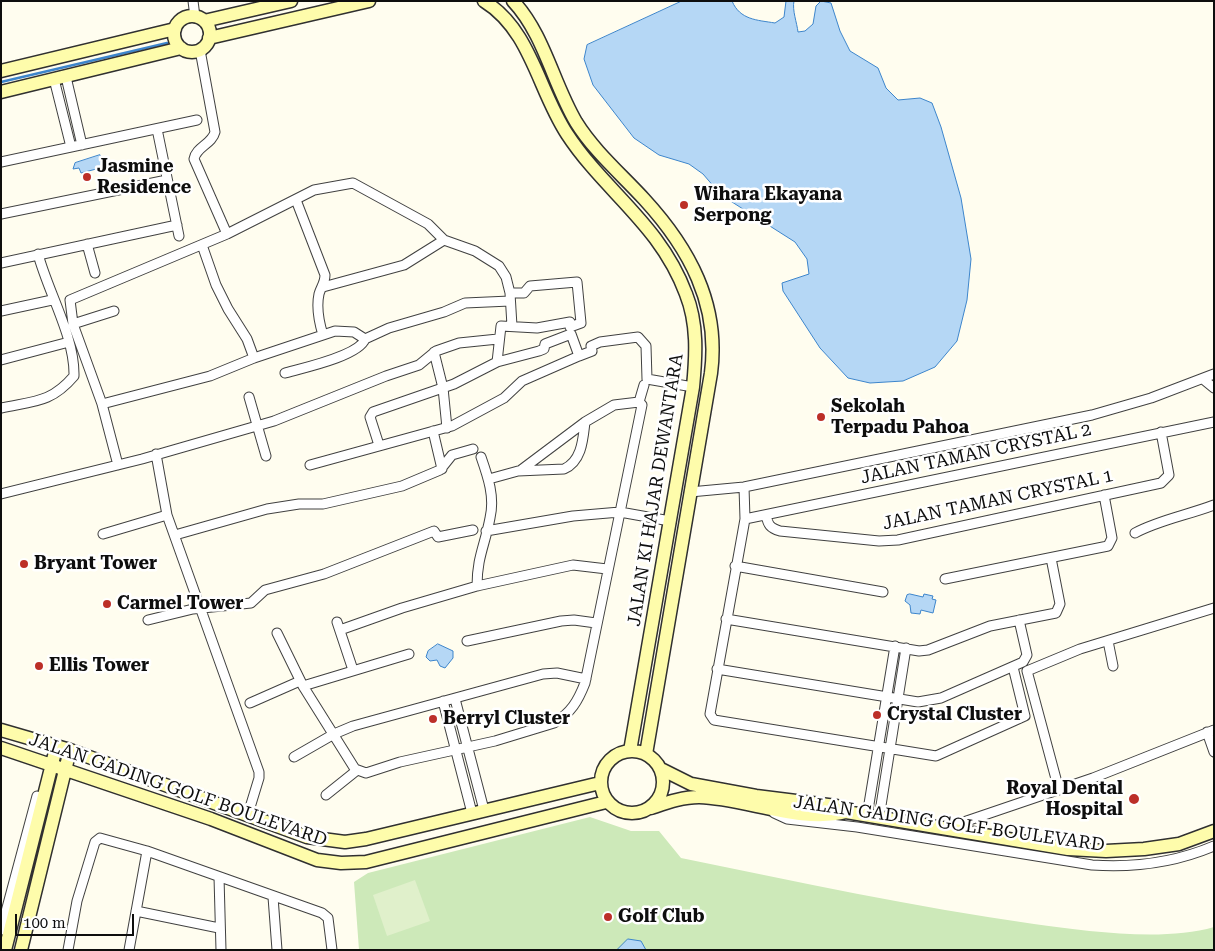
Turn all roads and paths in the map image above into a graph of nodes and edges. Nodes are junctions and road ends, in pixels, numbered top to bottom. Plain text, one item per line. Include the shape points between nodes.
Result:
1 (193, 1) edge
2 (291, 1) edge
3 (369, 1) edge
4 (484, 1) edge
5 (513, 1) edge
6 (222, 17) junction
7 (199, 19) junction
8 (175, 29) junction
9 (225, 34) junction
10 (209, 38) junction
11 (181, 48) junction
12 (200, 50) junction
13 (1, 71) edge
14 (60, 78) junction
15 (1, 92) edge
16 (197, 120) dead end
17 (157, 129) junction
18 (82, 145) junction
19 (71, 147) junction
20 (1, 162) edge
21 (167, 180) junction
22 (296, 200) junction
23 (1, 214) edge
24 (177, 225) junction
25 (227, 234) junction
26 (179, 236) dead end
27 (444, 240) junction
28 (87, 244) junction
29 (202, 245) junction
30 (38, 254) junction
31 (1, 262) edge
32 (95, 274) dead end
33 (323, 287) junction
34 (510, 297) junction
35 (52, 300) junction
36 (1, 311) edge
37 (114, 311) dead end
38 (73, 324) junction
39 (512, 326) junction
40 (571, 330) junction
41 (323, 335) junction
42 (365, 339) junction
43 (498, 339) junction
44 (69, 342) junction
45 (434, 352) junction
46 (580, 356) junction
47 (254, 358) junction
48 (1, 360) edge
49 (497, 362) junction
50 (285, 373) dead end
51 (1214, 374) edge
52 (1203, 379) junction
53 (644, 385) dead end
54 (693, 387) junction
55 (443, 388) junction
56 (1214, 388) edge
57 (249, 397) dead end
58 (639, 402) junction
59 (102, 404) junction
60 (1, 408) edge
61 (585, 422) junction
62 (1214, 422) edge
63 (258, 426) junction
64 (447, 428) junction
65 (433, 431) junction
66 (1161, 432) junction
67 (379, 445) junction
68 (473, 449) dead end
69 (156, 454) junction
70 (266, 456) dead end
71 (481, 457) dead end
72 (118, 465) junction
73 (310, 465) dead end
74 (442, 469) junction
75 (518, 472) junction
76 (489, 479) junction
77 (744, 487) junction
78 (690, 492) junction
79 (1, 494) edge
80 (1104, 495) junction
81 (1214, 504) edge
82 (620, 512) junction
83 (167, 515) junction
84 (766, 515) junction
85 (745, 519) junction
86 (670, 521) junction
87 (473, 530) dead end
88 (486, 531) junction
89 (1135, 533) dead end
90 (102, 534) dead end
91 (174, 535) junction
92 (1051, 558) junction
93 (736, 566) junction
94 (607, 569) junction
95 (945, 579) dead end
96 (477, 586) junction
97 (883, 592) dead end
98 (1214, 608) edge
99 (200, 609) junction
100 (726, 619) junction
101 (148, 620) dead end
102 (1019, 620) junction
103 (596, 623) junction
104 (277, 633) dead end
105 (467, 641) dead end
106 (1108, 641) junction
107 (895, 646) junction
108 (906, 648) junction
109 (409, 654) dead end
110 (1114, 666) dead end
111 (1013, 667) junction
112 (718, 669) junction
113 (353, 670) junction
114 (586, 679) junction
115 (301, 684) junction
116 (886, 698) junction
117 (455, 699) junction
118 (898, 699) junction
119 (443, 701) junction
120 (250, 703) dead end
121 (1, 730) edge
122 (1210, 731) edge
123 (334, 734) junction
124 (58, 746) junction
125 (1, 748) edge
126 (467, 748) junction
127 (878, 748) junction
128 (70, 750) junction
129 (456, 750) junction
130 (890, 750) junction
131 (630, 751) junction
132 (1214, 752) edge
133 (646, 754) junction
134 (294, 757) dead end
135 (51, 764) junction
136 (66, 769) junction
137 (661, 769) junction
138 (356, 771) junction
139 (600, 783) junction
140 (1059, 790) junction
141 (326, 795) dead end
142 (36, 796) dead end
143 (756, 796) junction
144 (606, 802) junction
145 (651, 808) junction
146 (769, 810) junction
147 (478, 812) junction
148 (846, 812) junction
149 (248, 814) junction
150 (873, 817) junction
151 (944, 828) junction
152 (1214, 831) edge
153 (1214, 846) edge
154 (148, 851) junction
155 (218, 877) junction
156 (273, 897) junction
157 (17, 903) junction
158 (31, 907) junction
159 (136, 911) junction
160 (220, 928) junction
161 (1, 930) edge
162 (5, 950) edge
163 (21, 950) edge
164 (68, 950) edge
165 (129, 950) edge
166 (221, 950) edge
167 (277, 950) edge
168 (332, 950) edge

1 - 7 street
2 - 6 street
3 - 9 street
4 - 54 street, JALAN KI HAJAR DEWANTARA via 496,9 520,36 567,135 640,217 670,261 691,309 697,350
5 - 78 street, JALAN KI HAJAR DEWANTARA via 533,30 563,100 578,124 672,234 701,284 713,329 714,355
6 - 7 street
6 - 9 street via 216,27
7 - 8 street via 184,18
7 - 10 street via 209,29
8 - 11 street via 176,42
8 - 13 street
9 - 10 street
10 - 12 street
11 - 12 street via 188,52
11 - 14 street
12 - 25 street via 215,132 194,159
14 - 15 street
14 - 18 street
14 - 19 street
16 - 17 street
17 - 18 street
17 - 21 street
18 - 19 street
19 - 20 street
21 - 23 street
21 - 24 street
22 - 25 street
22 - 27 street via 314,190 353,183 428,224
22 - 33 street via 325,275
24 - 26 street
24 - 28 street
25 - 29 street
27 - 33 street via 404,265
27 - 34 street via 475,250 499,266 506,277
28 - 30 street
28 - 32 street
29 - 38 street via 71,298 69,306
29 - 47 street via 216,285 247,339
30 - 31 street
30 - 35 street
33 - 41 street via 319,293 318,318
34 - 39 street
34 - 40 street via 524,293 530,286 577,282 581,323
34 - 42 street via 465,303
35 - 36 street
35 - 44 street
37 - 38 street
38 - 59 street
39 - 40 street via 537,328 570,322
39 - 43 street via 501,326
40 - 46 street
40 - 49 street via 548,342 539,351
41 - 42 street via 348,331
41 - 47 street
42 - 50 street via 360,347 349,352
43 - 45 street via 459,343
43 - 49 street
44 - 48 street
44 - 60 street via 74,376 62,390 49,398
45 - 55 street
45 - 63 street via 419,365
46 - 54 street via 592,351 591,346 600,342 638,337 646,346 647,379
46 - 64 street via 522,381 504,398
47 - 59 street via 210,376
49 - 55 street
51 - 52 street
52 - 56 street
52 - 77 street via 1092,415
53 - 58 street
54 - 86 street, JALAN KI HAJAR DEWANTARA
55 - 64 street
55 - 67 street via 373,412 370,417
57 - 63 street
58 - 61 street via 614,405
58 - 82 street via 642,406
59 - 72 street
61 - 75 street
61 - 75 street via 579,454 570,466
62 - 66 street, JALAN TAMAN CRYSTAL 2
63 - 69 street
63 - 70 street
64 - 65 street
65 - 67 street
65 - 74 street
66 - 80 street, JALAN TAMAN CRYSTAL 1 via 1169,475 1166,480
66 - 84 street, JALAN TAMAN CRYSTAL 2
67 - 73 street
68 - 74 street via 449,457
69 - 72 street
69 - 83 street
71 - 76 street
72 - 79 street
74 - 91 street via 374,494 323,504 267,509
75 - 76 street
76 - 88 street via 492,502
77 - 78 street
77 - 85 street
78 - 133 street, JALAN KI HAJAR DEWANTARA
80 - 84 street, JALAN TAMAN CRYSTAL 1 via 898,540 780,531 768,524
80 - 92 street via 1111,543
81 - 89 street
82 - 86 street
82 - 88 street via 573,516
82 - 94 street
83 - 90 street
83 - 91 street
84 - 85 street, JALAN TAMAN CRYSTAL 2
85 - 93 street
86 - 131 street, JALAN KI HAJAR DEWANTARA
87 - 99 street via 438,537 434,531 324,574 265,590 251,602
88 - 96 street via 477,564
91 - 99 street
92 - 95 street
92 - 102 street via 1060,609 1056,613
93 - 97 street
93 - 100 street
94 - 96 street via 573,565
94 - 103 street
96 - 113 street via 339,626
98 - 106 street
99 - 101 street
99 - 149 street via 259,772
100 - 107 street
100 - 112 street
102 - 108 street via 981,629 937,648
102 - 111 street via 1027,655 1023,662
103 - 105 street via 561,621
103 - 114 street
104 - 115 street
106 - 110 street
106 - 140 street via 1026,672
107 - 108 street
107 - 116 street
108 - 118 street
109 - 113 street
111 - 118 street via 930,701
111 - 130 street via 1026,713 1022,718 936,756
112 - 116 street
112 - 127 street via 710,714 714,720
113 - 115 street
114 - 117 street via 557,673 543,674
114 - 126 street via 573,708 554,723
115 - 120 street
115 - 123 street
116 - 118 street
116 - 127 street
117 - 119 street
117 - 126 street
118 - 130 street
119 - 123 street
119 - 129 street
121 - 124 street, JALAN GADING GOLF BOULEVARD
122 - 132 street
122 - 140 street
123 - 134 street
123 - 138 street
124 - 128 street, JALAN GADING GOLF BOULEVARD
124 - 135 street
125 - 135 street, JALAN GADING GOLF BOULEVARD
126 - 129 street
126 - 147 street
127 - 130 street
127 - 150 street
128 - 136 street
128 - 149 street, JALAN GADING GOLF BOULEVARD
129 - 138 street via 366,773
129 - 147 street
130 - 150 street
131 - 133 street
131 - 139 street via 621,753 606,765
133 - 137 street
135 - 136 street, JALAN GADING GOLF BOULEVARD
135 - 157 street
136 - 144 street, JALAN GADING GOLF BOULEVARD via 317,860 341,862 366,862
136 - 158 street
137 - 143 street, JALAN GADING GOLF BOULEVARD via 684,782
137 - 145 street via 663,790
138 - 141 street
139 - 144 street
139 - 147 street, JALAN GADING GOLF BOULEVARD
140 - 151 street
142 - 161 street
143 - 146 street
143 - 148 street, JALAN GADING GOLF BOULEVARD via 836,806
144 - 145 street via 622,813 632,814
145 - 146 street, JALAN GADING GOLF BOULEVARD via 688,797 701,797
146 - 148 street, JALAN GADING GOLF BOULEVARD via 834,815
146 - 153 street, JALAN GADING GOLF BOULEVARD via 787,819 857,827 1092,865 1150,865
147 - 149 street, JALAN GADING GOLF BOULEVARD via 366,840 345,842 307,837
148 - 150 street, JALAN GADING GOLF BOULEVARD
150 - 151 street, JALAN GADING GOLF BOULEVARD
151 - 152 street, JALAN GADING GOLF BOULEVARD via 1068,849 1106,851 1144,850 1179,844
154 - 155 street
154 - 159 street
154 - 164 street via 102,838 96,841 77,901
155 - 156 street
155 - 160 street
156 - 167 street
156 - 168 street via 328,916
157 - 158 street
157 - 162 street
158 - 163 street
159 - 160 street
159 - 165 street
160 - 166 street

